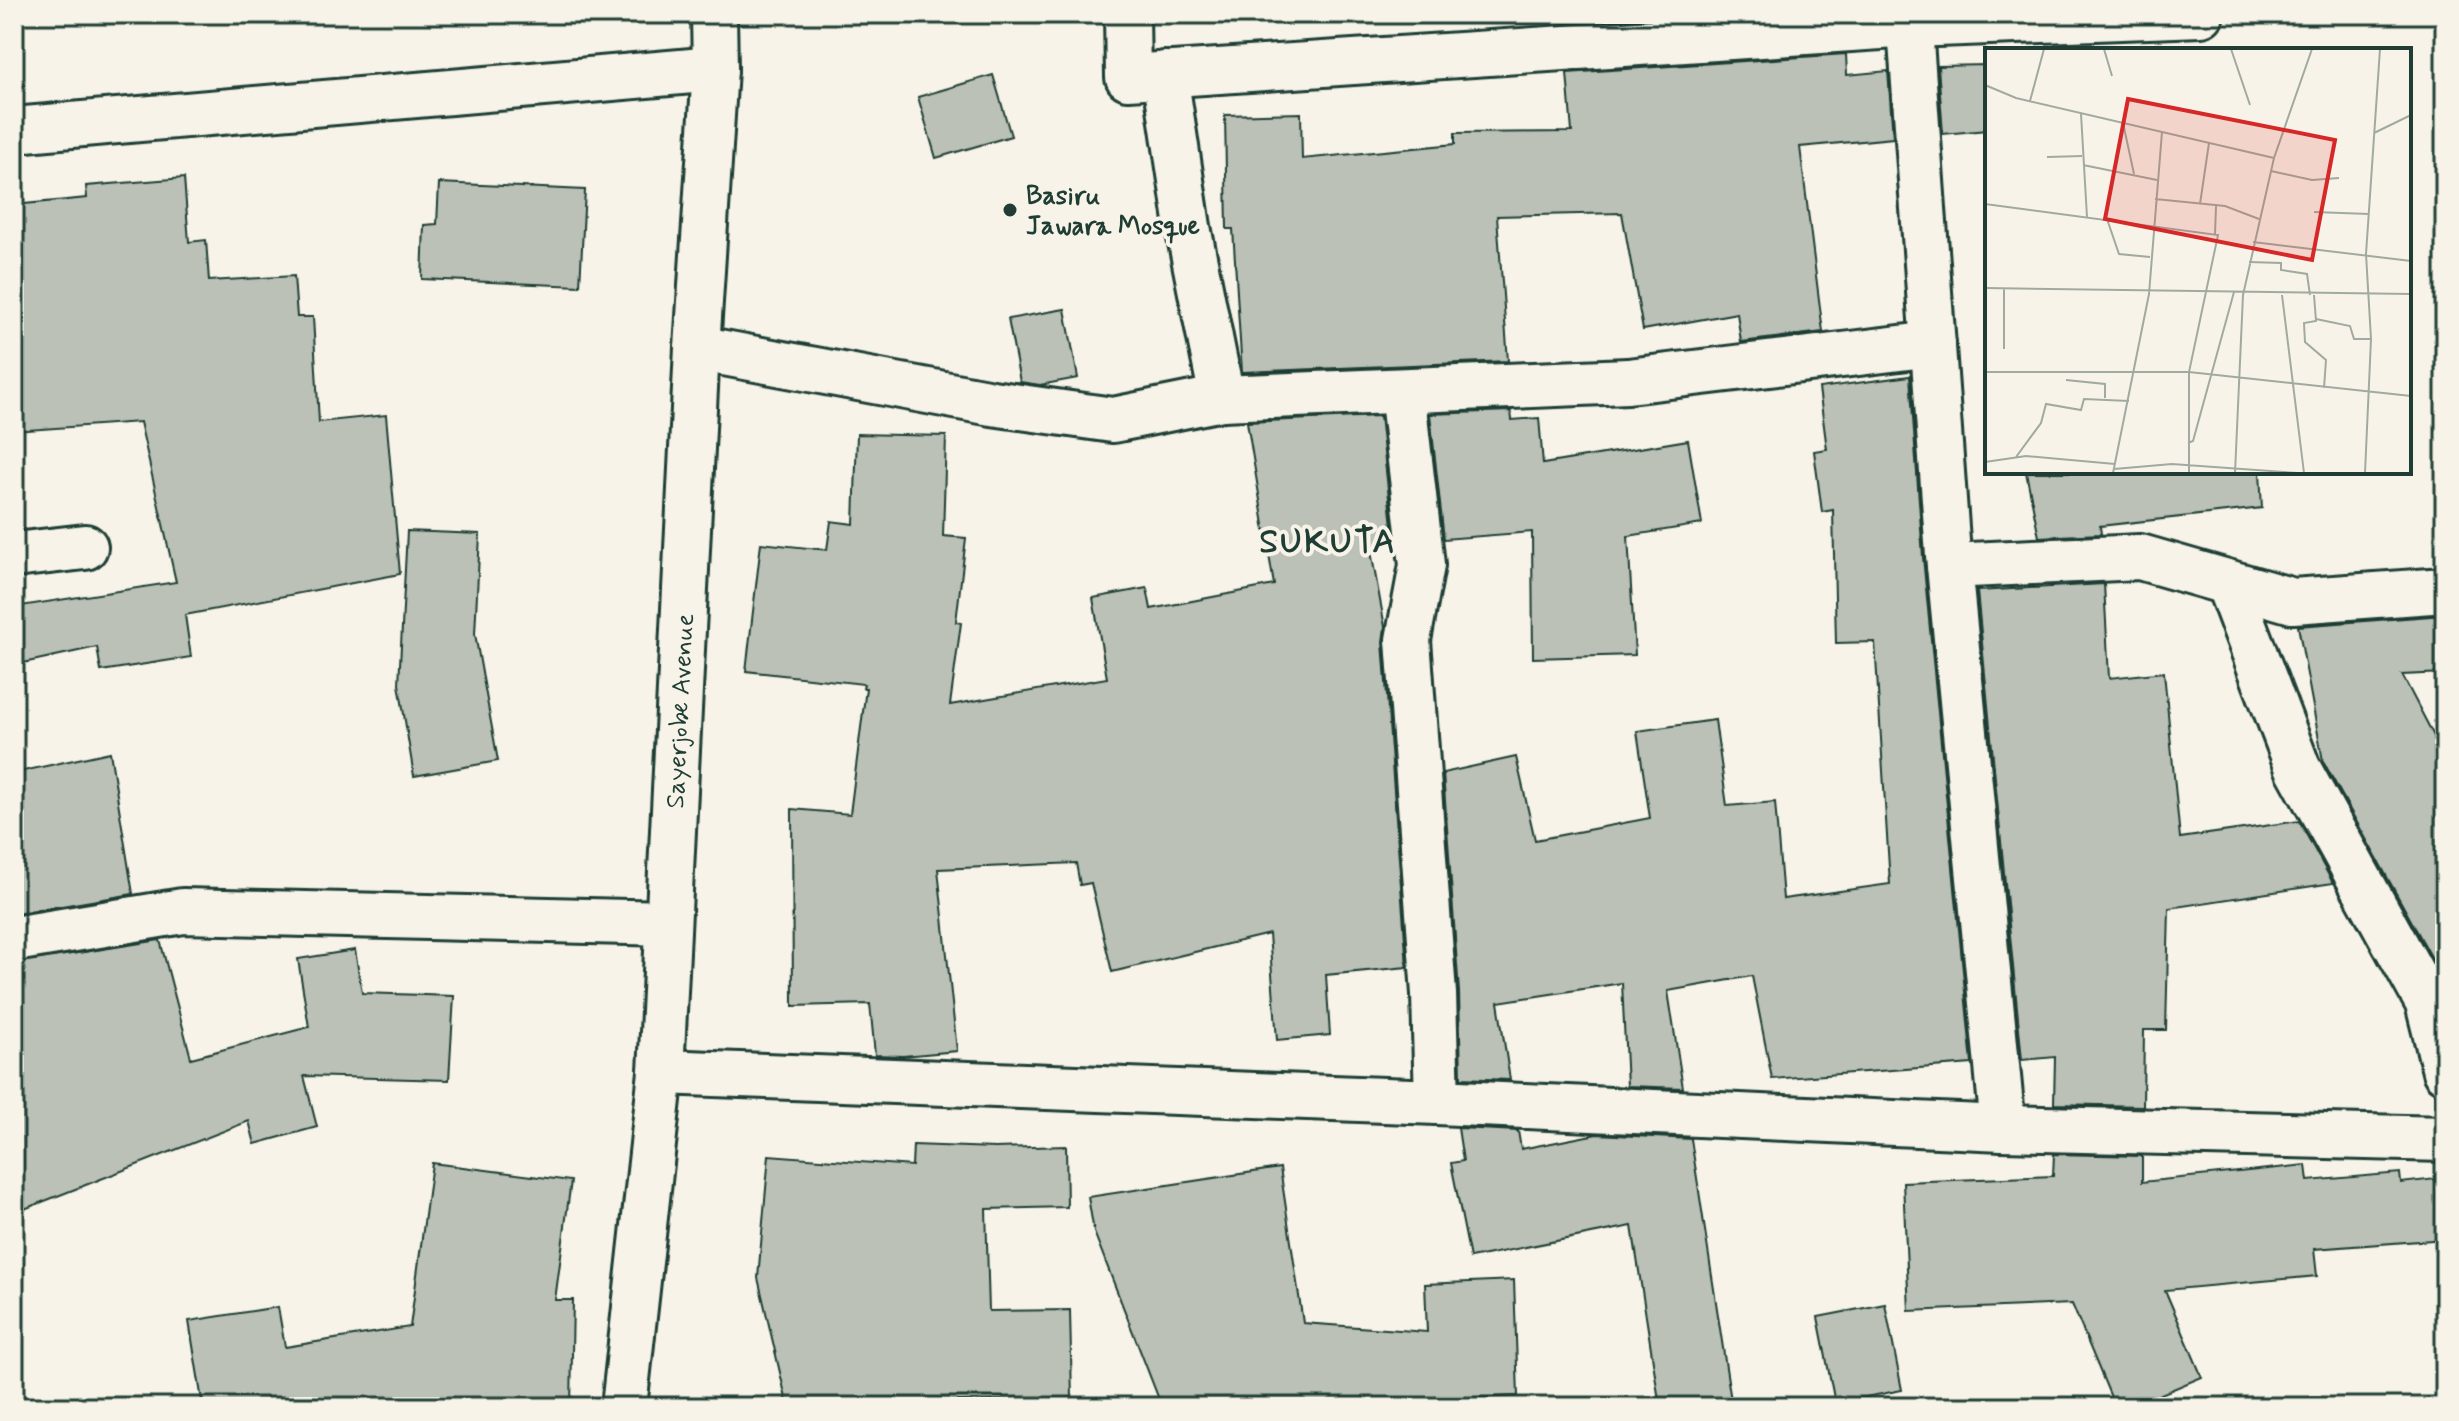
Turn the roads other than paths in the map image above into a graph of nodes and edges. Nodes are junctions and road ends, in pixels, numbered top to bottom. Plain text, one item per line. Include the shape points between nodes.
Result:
1 (714, 14) edge
2 (1127, 14) edge
3 (2201, 14) edge
4 (1910, 20) edge
5 (715, 69) junction
6 (1165, 74) junction
7 (14, 130) edge
8 (1933, 344) junction
9 (697, 348) junction
10 (1402, 391) junction
11 (1222, 398) junction
12 (85, 547) dead end
13 (14, 555) edge
14 (1949, 566) junction
15 (2228, 583) junction
16 (2445, 590) edge
17 (668, 923) junction
18 (14, 939) edge
19 (2445, 1071) edge
20 (661, 1072) junction
21 (1437, 1102) junction
22 (2003, 1128) junction
23 (2445, 1139) edge
24 (624, 1407) edge

1 - 5 street, Sayerjobe Avenue
2 - 6 street via 1128,77
3 - 4 street
4 - 6 street
4 - 8 street
5 - 7 street
5 - 9 street, Sayerjobe Avenue
6 - 11 street
8 - 10 street via 1628,381
8 - 14 street
9 - 11 street via 1113,420
9 - 17 street, Sayerjobe Avenue
10 - 11 street
10 - 21 street via 1422,565 1408,640
12 - 13 street
14 - 15 street via 2140,557
14 - 22 street
15 - 16 street via 2293,601
15 - 19 street via 2298,768 2428,1003
17 - 18 street via 183,911
17 - 20 street, Sayerjobe Avenue
20 - 21 street
20 - 24 street, Sayerjobe Avenue
21 - 22 street
22 - 23 street

